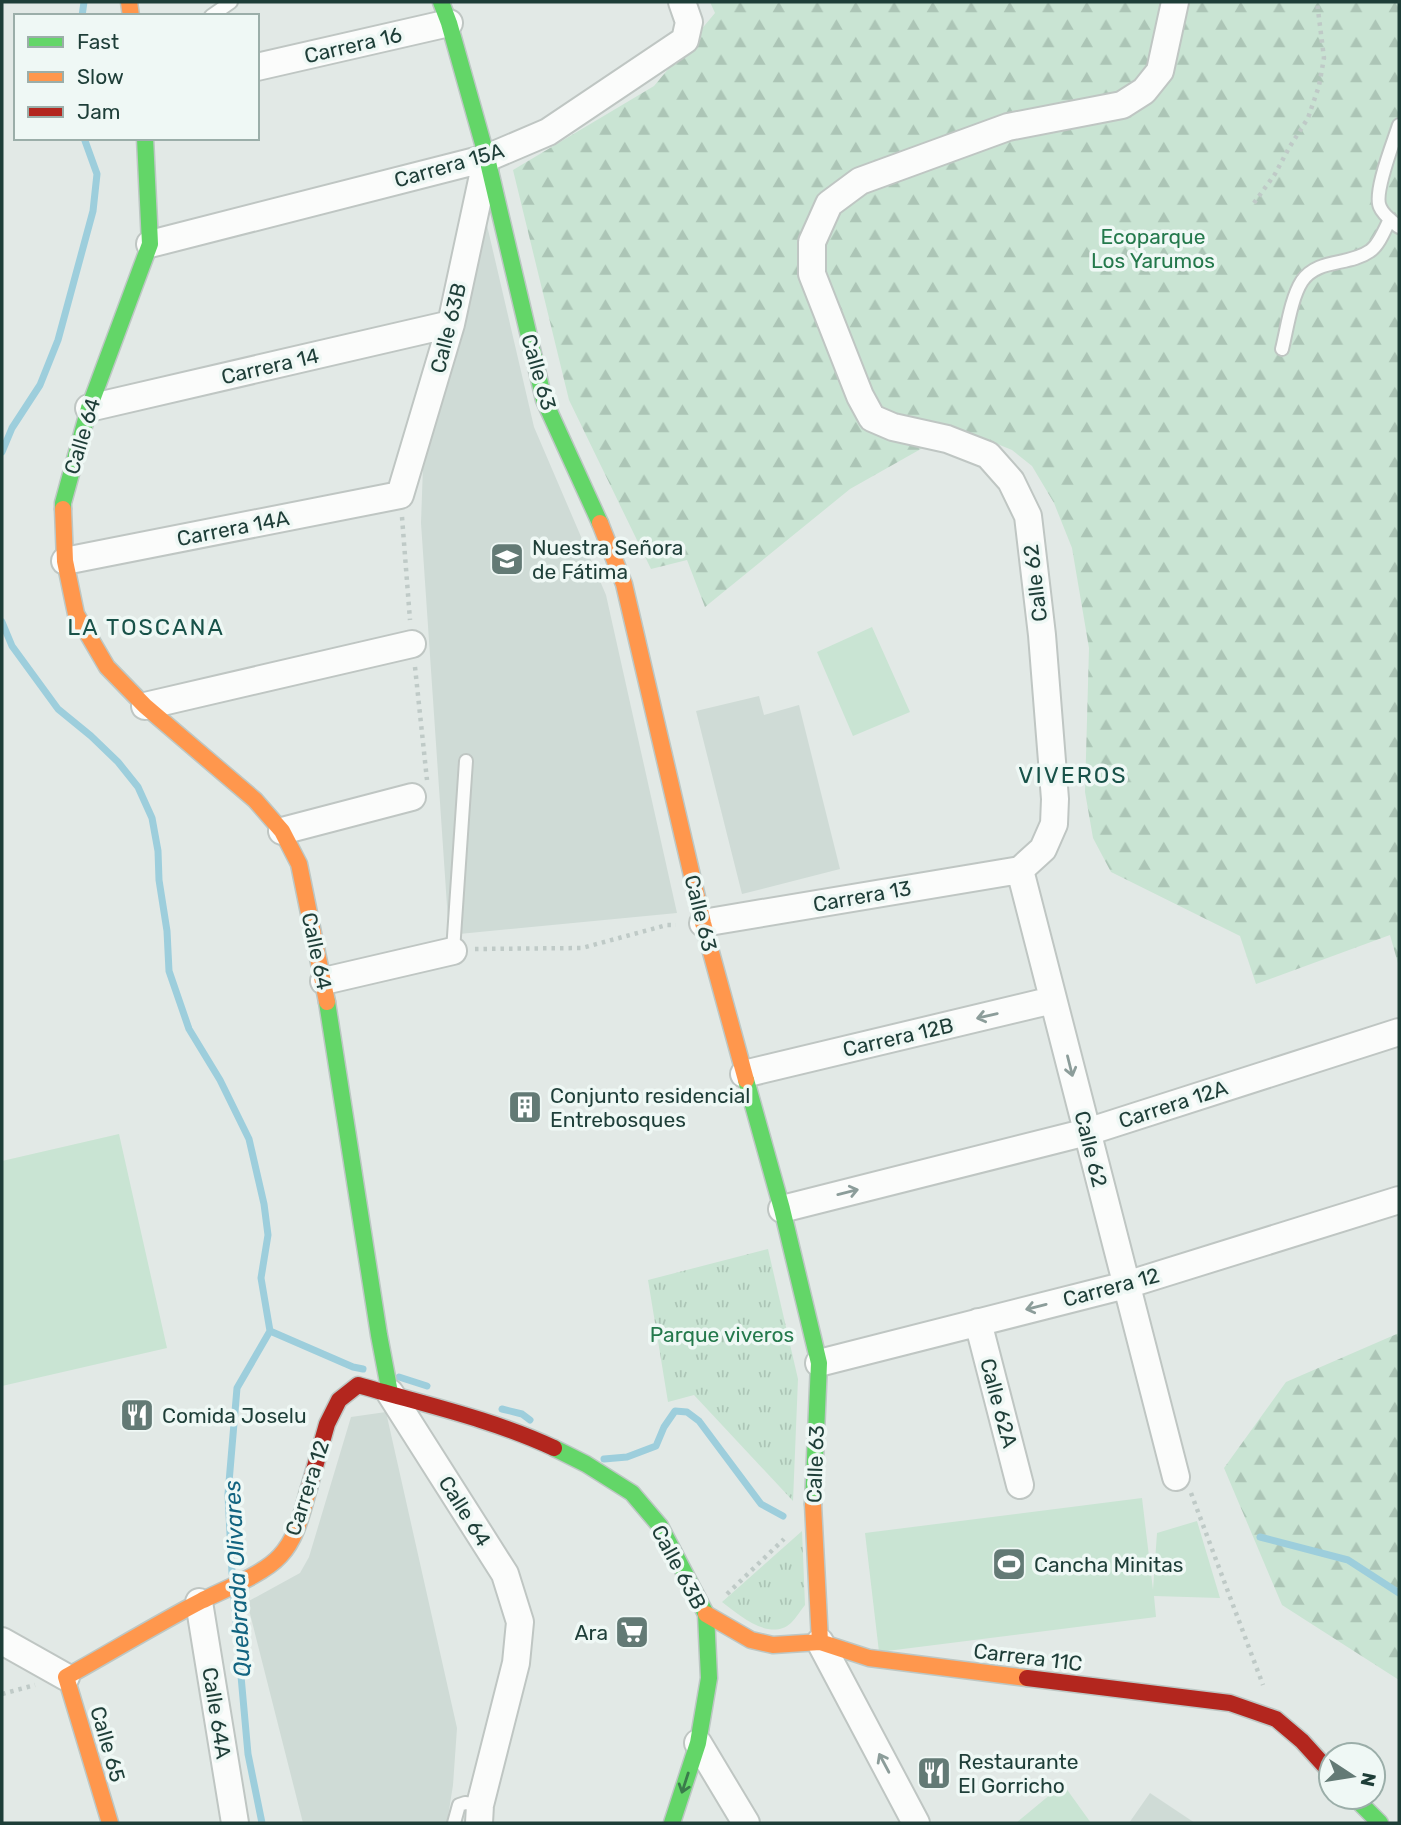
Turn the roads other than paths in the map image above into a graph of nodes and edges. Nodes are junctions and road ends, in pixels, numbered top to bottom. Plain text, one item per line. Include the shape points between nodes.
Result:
1 (231, 2) edge
2 (682, 2) edge
3 (1175, 2) edge
4 (445, 12) edge
5 (214, 14) edge
6 (259, 66) edge
7 (1399, 125) edge
8 (145, 140) edge
9 (487, 158) junction
10 (1395, 223) edge
11 (150, 244) junction
12 (451, 324) junction
13 (1282, 349) dead end
14 (89, 408) junction
15 (400, 495) joint
16 (65, 561) junction
17 (412, 644) dead end
18 (145, 706) junction
19 (466, 761) dead end
20 (412, 797) dead end
21 (282, 831) junction
22 (1020, 870) junction
23 (703, 923) junction
24 (453, 951) joint
25 (324, 981) junction
26 (1053, 1000) junction
27 (1399, 1031) edge
28 (744, 1074) junction
29 (1087, 1132) junction
30 (1399, 1200) edge
31 (782, 1209) junction
32 (1126, 1284) junction
33 (978, 1322) junction
34 (819, 1363) junction
35 (390, 1393) junction
36 (1176, 1477) road end
37 (1020, 1485) dead end
38 (210, 1597) junction
39 (706, 1614) junction
40 (2, 1641) edge
41 (820, 1642) junction
42 (66, 1677) junction
43 (698, 1743) junction
44 (1317, 1758) edge
45 (1360, 1811) edge
46 (480, 1814) edge
47 (110, 1823) edge
48 (235, 1823) edge
49 (454, 1823) edge
50 (672, 1823) edge
51 (746, 1823) edge
52 (916, 1823) edge
53 (1380, 1823) edge

1 - 5 lane
2 - 9 street, Carrera 15A via 689,22 685,40 548,132
3 - 22 street, Calle 62 via 1160,71 1144,91 1122,105 1008,127 860,181 829,204 812,242 812,274 872,418 988,455 1011,481 1028,516 1055,799 1054,824 1043,849
4 - 6 street, Carrera 16
4 - 9 street, Calle 63
7 - 10 lane via 1378,199 1380,208
8 - 11 street, Calle 64
9 - 11 street, Carrera 15A
9 - 12 street, Calle 63B
9 - 23 street, Calle 63 via 544,400 624,584
10 - 13 lane via 1373,250 1311,272 1301,282
11 - 14 street, Calle 64
12 - 14 street, Carrera 14
12 - 15 street, Calle 63B
14 - 16 street, Calle 64 via 63,503
15 - 16 street, Carrera 14A
16 - 18 street, Calle 64 via 76,614 107,667
17 - 18 street
18 - 21 street, Calle 64 via 255,800
19 - 24 lane
20 - 21 street
21 - 25 street, Calle 64 via 299,864
22 - 23 street, Carrera 13
22 - 26 street, Calle 62
23 - 28 street, Calle 63
24 - 25 street
25 - 35 street, Calle 64
26 -> 28 street, Carrera 12B
26 -> 29 street, Calle 62
27 - 29 street, Carrera 12A
28 - 31 street, Calle 63
31 -> 29 street, Carrera 12A
29 - 32 street, Calle 62
30 - 32 street, Carrera 12
31 - 34 street, Calle 63
32 -> 33 street, Carrera 12
32 - 36 street, Calle 62
33 - 34 street, Carrera 12
33 - 37 street, Calle 62A
34 - 41 street, Calle 63 via 813,1512
35 - 38 street, Carrera 12 via 358,1385 339,1400 327,1424 292,1539 279,1558
35 - 39 street, Calle 63B via 528,1436 632,1493 660,1526
35 - 46 street, Calle 64 via 505,1574 520,1622 516,1663
38 - 42 street, Carrera 12
38 - 48 street, Calle 64A
39 - 41 street, Carrera 11C via 751,1640 773,1645
39 - 43 street, Calle 63B via 709,1678
40 - 42 street
41 - 44 street, Carrera 11C via 869,1658 1230,1703 1276,1719
52 -> 41 street, Calle 63
42 - 47 street, Calle 65
43 -> 50 street, Calle 63B
43 - 51 street
45 - 53 street
46 - 49 lane via 465,1803 459,1805

